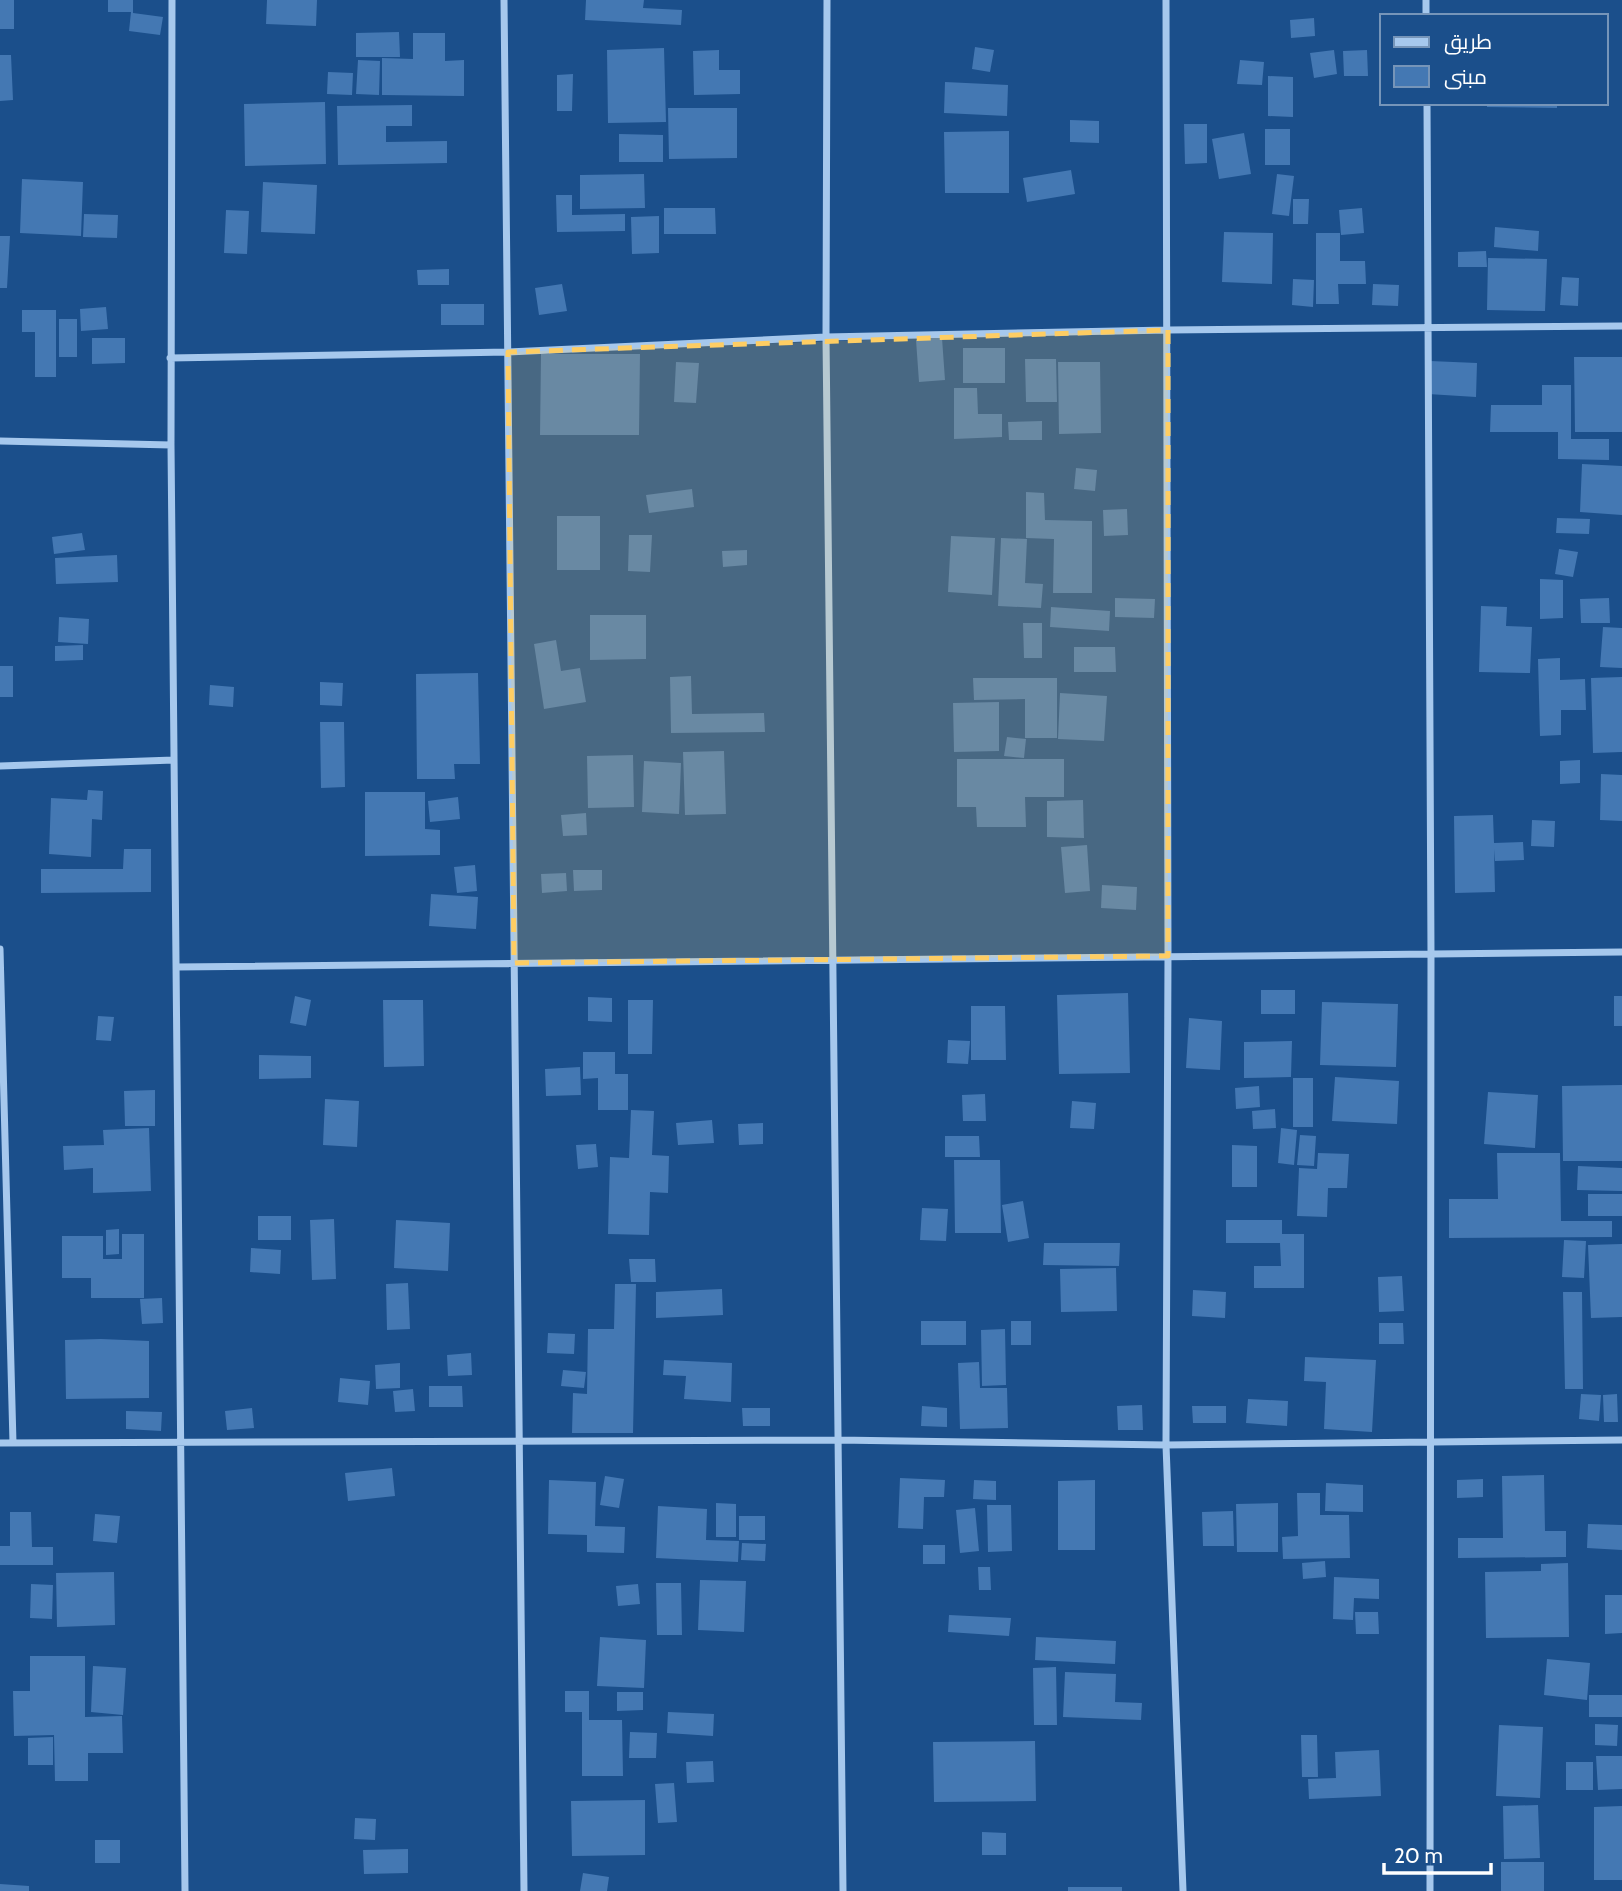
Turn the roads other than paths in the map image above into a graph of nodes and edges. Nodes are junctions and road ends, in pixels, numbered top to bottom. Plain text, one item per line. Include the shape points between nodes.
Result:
1 (172, 0) edge
2 (504, 0) edge
3 (827, 0) edge
4 (1166, 0) edge
5 (1427, 105) edge
6 (1622, 326) edge
7 (1429, 329) junction
8 (1168, 330) junction
9 (826, 337) junction
10 (508, 352) junction
11 (170, 358) junction
12 (0, 441) edge
13 (171, 445) junction
14 (174, 760) junction
15 (0, 766) edge
16 (0, 949) edge
17 (1622, 952) edge
18 (1431, 953) junction
19 (1168, 956) junction
20 (834, 960) junction
21 (514, 963) junction
22 (176, 967) junction
23 (2, 1176) edge
24 (838, 1440) junction
25 (1430, 1440) junction
26 (1622, 1440) edge
27 (519, 1441) junction
28 (0, 1443) edge
29 (13, 1443) junction
30 (180, 1443) junction
31 (1166, 1445) junction
32 (185, 1891) edge
33 (524, 1891) edge
34 (843, 1891) edge
35 (1183, 1891) edge
36 (1430, 1891) edge

1 - 11 street
2 - 10 street
3 - 9 street
4 - 8 street
5 - 7 street
6 - 7 street
7 - 8 street
7 - 18 street
8 - 9 street
8 - 19 street
9 - 10 street
9 - 20 street
10 - 11 street
10 - 21 street
11 - 13 street
12 - 13 street
13 - 14 street
14 - 15 street
14 - 22 street
16 - 23 street
17 - 18 street
18 - 19 street
18 - 25 street
19 - 20 street
19 - 31 street
20 - 21 street
20 - 24 street
21 - 22 street
21 - 27 street
22 - 30 street
23 - 29 street
24 - 27 street
24 - 31 street
24 - 34 street
25 - 26 street
25 - 31 street
25 - 36 street
27 - 30 street
27 - 33 street
28 - 29 street
29 - 30 street
30 - 32 street
31 - 35 street

